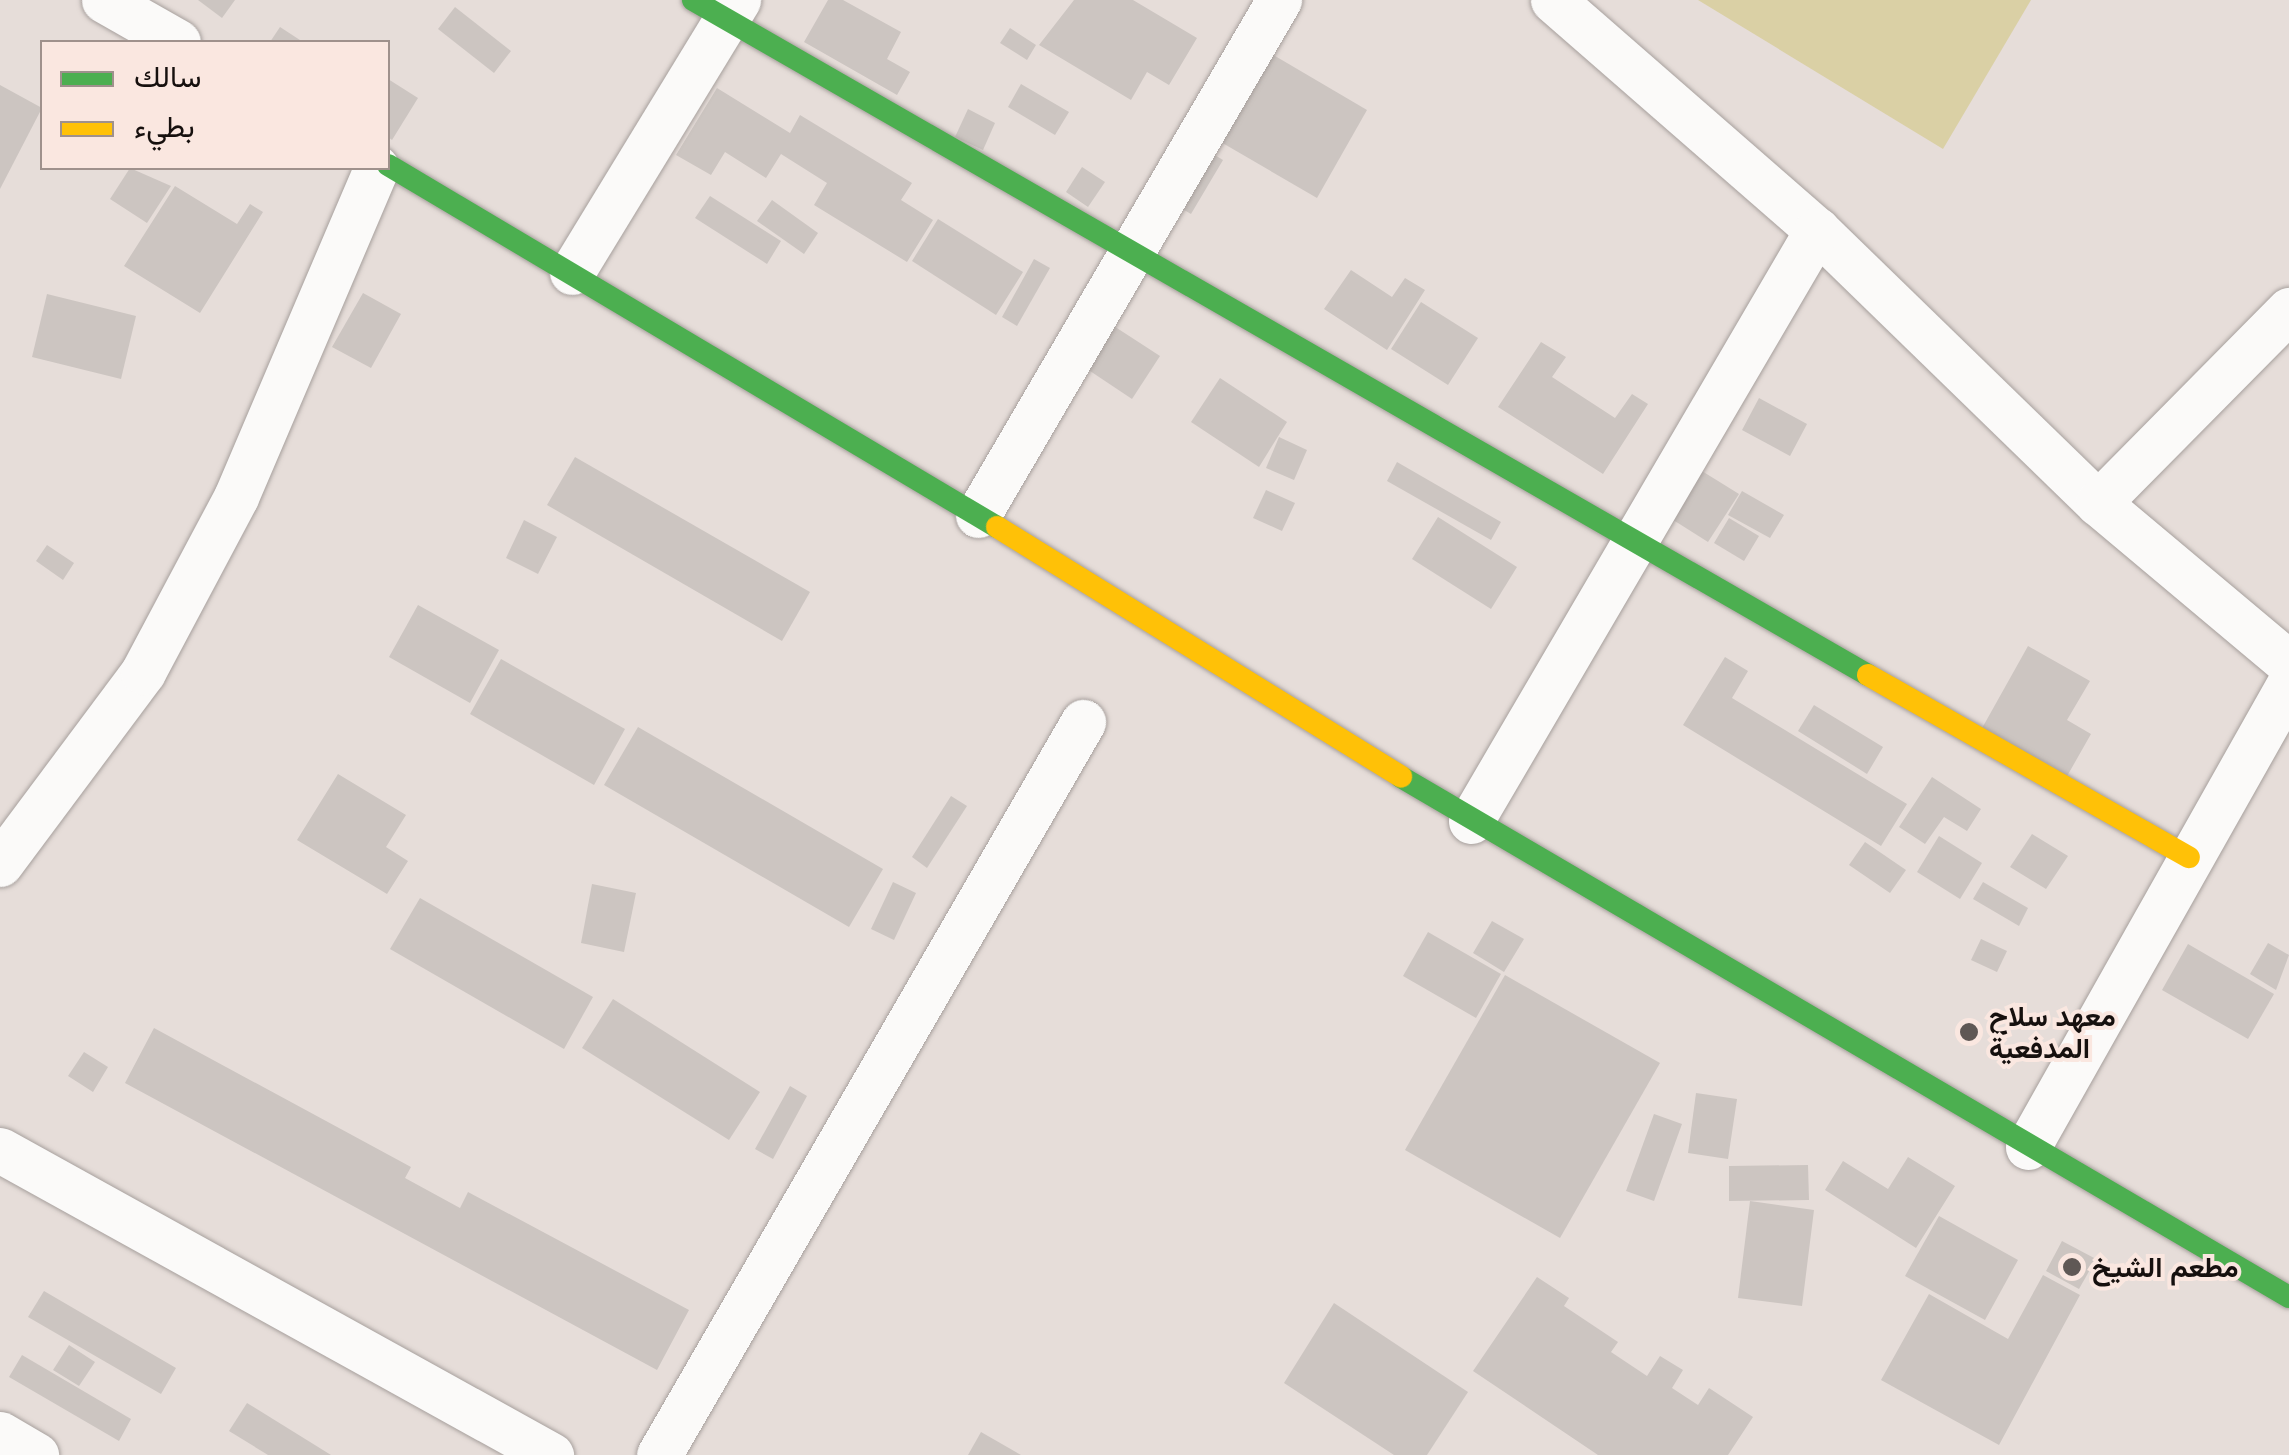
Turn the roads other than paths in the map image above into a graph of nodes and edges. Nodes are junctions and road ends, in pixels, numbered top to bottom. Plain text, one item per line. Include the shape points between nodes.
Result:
1 (104, 0) edge
2 (1279, 0) edge
3 (1554, 0) edge
4 (719, 6) edge
5 (166, 23) edge
6 (390, 166) edge
7 (375, 170) edge
8 (1817, 230) junction
9 (1128, 255) junction
10 (572, 272) junction
11 (2289, 310) edge
12 (2098, 503) junction
13 (978, 515) junction
14 (1632, 542) junction
15 (2289, 664) edge
16 (2289, 684) edge
17 (1083, 722) dead end
18 (1471, 821) junction
19 (2190, 858) junction
20 (0, 864) edge
21 (2028, 1147) junction
22 (0, 1150) edge
23 (2289, 1298) edge
24 (0, 1434) edge
25 (36, 1455) edge
26 (551, 1455) edge
27 (659, 1455) edge

1 - 5 street
2 - 9 street
3 - 8 street
4 - 9 street
4 - 10 street
6 - 10 street
7 - 20 street via 236,497 152,654
8 - 12 street
8 - 14 street
9 - 13 street
9 - 14 street
10 - 13 street
11 - 12 street
12 - 15 street
13 - 18 street
14 - 18 street
14 - 19 street
16 - 19 street
17 - 27 street
18 - 21 street
19 - 21 street
21 - 23 street
22 - 26 street
24 - 25 street

